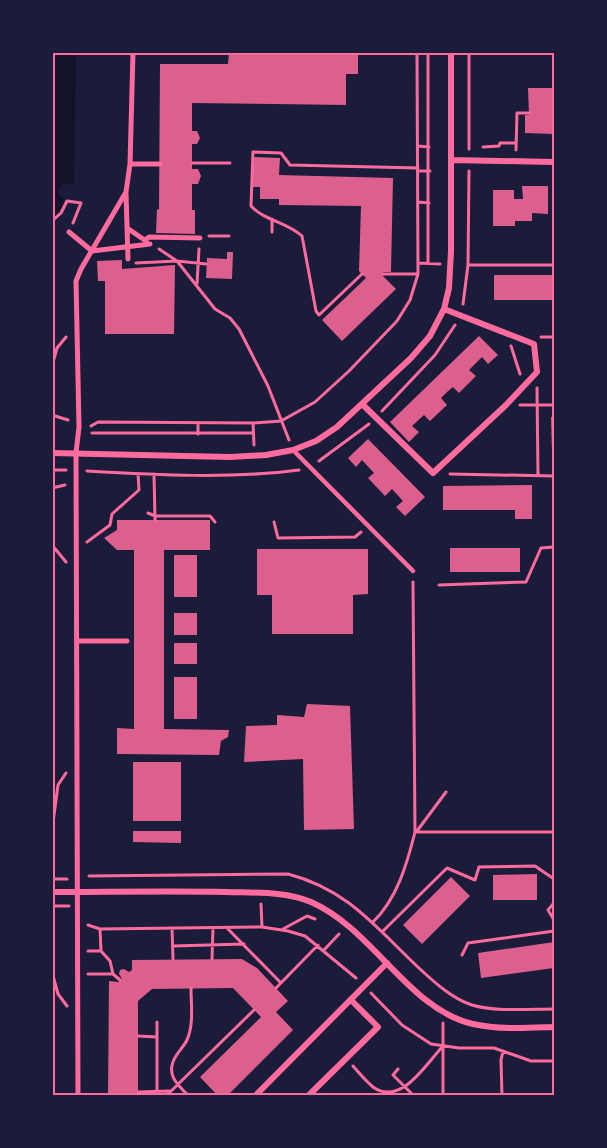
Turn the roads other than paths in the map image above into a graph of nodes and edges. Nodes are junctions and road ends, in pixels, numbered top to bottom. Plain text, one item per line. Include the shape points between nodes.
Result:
1 (133, 52) edge
2 (451, 52) edge
3 (452, 160) junction
4 (555, 162) edge
5 (130, 164) junction
6 (160, 164) dead end
7 (126, 192) junction
8 (127, 228) junction
9 (69, 232) dead end
10 (200, 238) road end
11 (148, 242) junction
12 (127, 247) junction
13 (92, 251) junction
14 (128, 261) road end
15 (444, 309) junction
16 (362, 404) junction
17 (293, 450) junction
18 (52, 453) edge
19 (76, 453) junction
20 (413, 571) road end
21 (127, 640) dead end
22 (77, 641) junction
23 (52, 892) edge
24 (78, 892) junction
25 (387, 963) junction
26 (351, 1000) junction
27 (555, 1027) edge
28 (78, 1095) edge
29 (255, 1095) edge
30 (308, 1095) edge

1 - 5 street
2 - 3 street
3 - 4 street
3 - 15 street via 451,265
5 - 6 street
5 - 7 street
7 - 8 street
7 - 13 street
8 - 11 street
8 - 12 street
9 - 13 street
10 - 11 street via 149,237
11 - 12 street
12 - 13 street
12 - 14 street
13 - 19 street via 76,281
15 - 16 street via 430,336
15 - 16 street via 534,344 537,372 433,473
16 - 17 street via 337,427
17 - 19 street via 254,456
17 - 20 lane
18 - 19 street
19 - 22 street
21 - 22 street
22 - 24 street
23 - 24 street
24 - 25 street via 261,893 298,897 347,924
24 - 28 street
25 - 26 street
25 - 27 street via 443,1012 471,1024 494,1028
26 - 29 street
26 - 30 street via 378,1027

